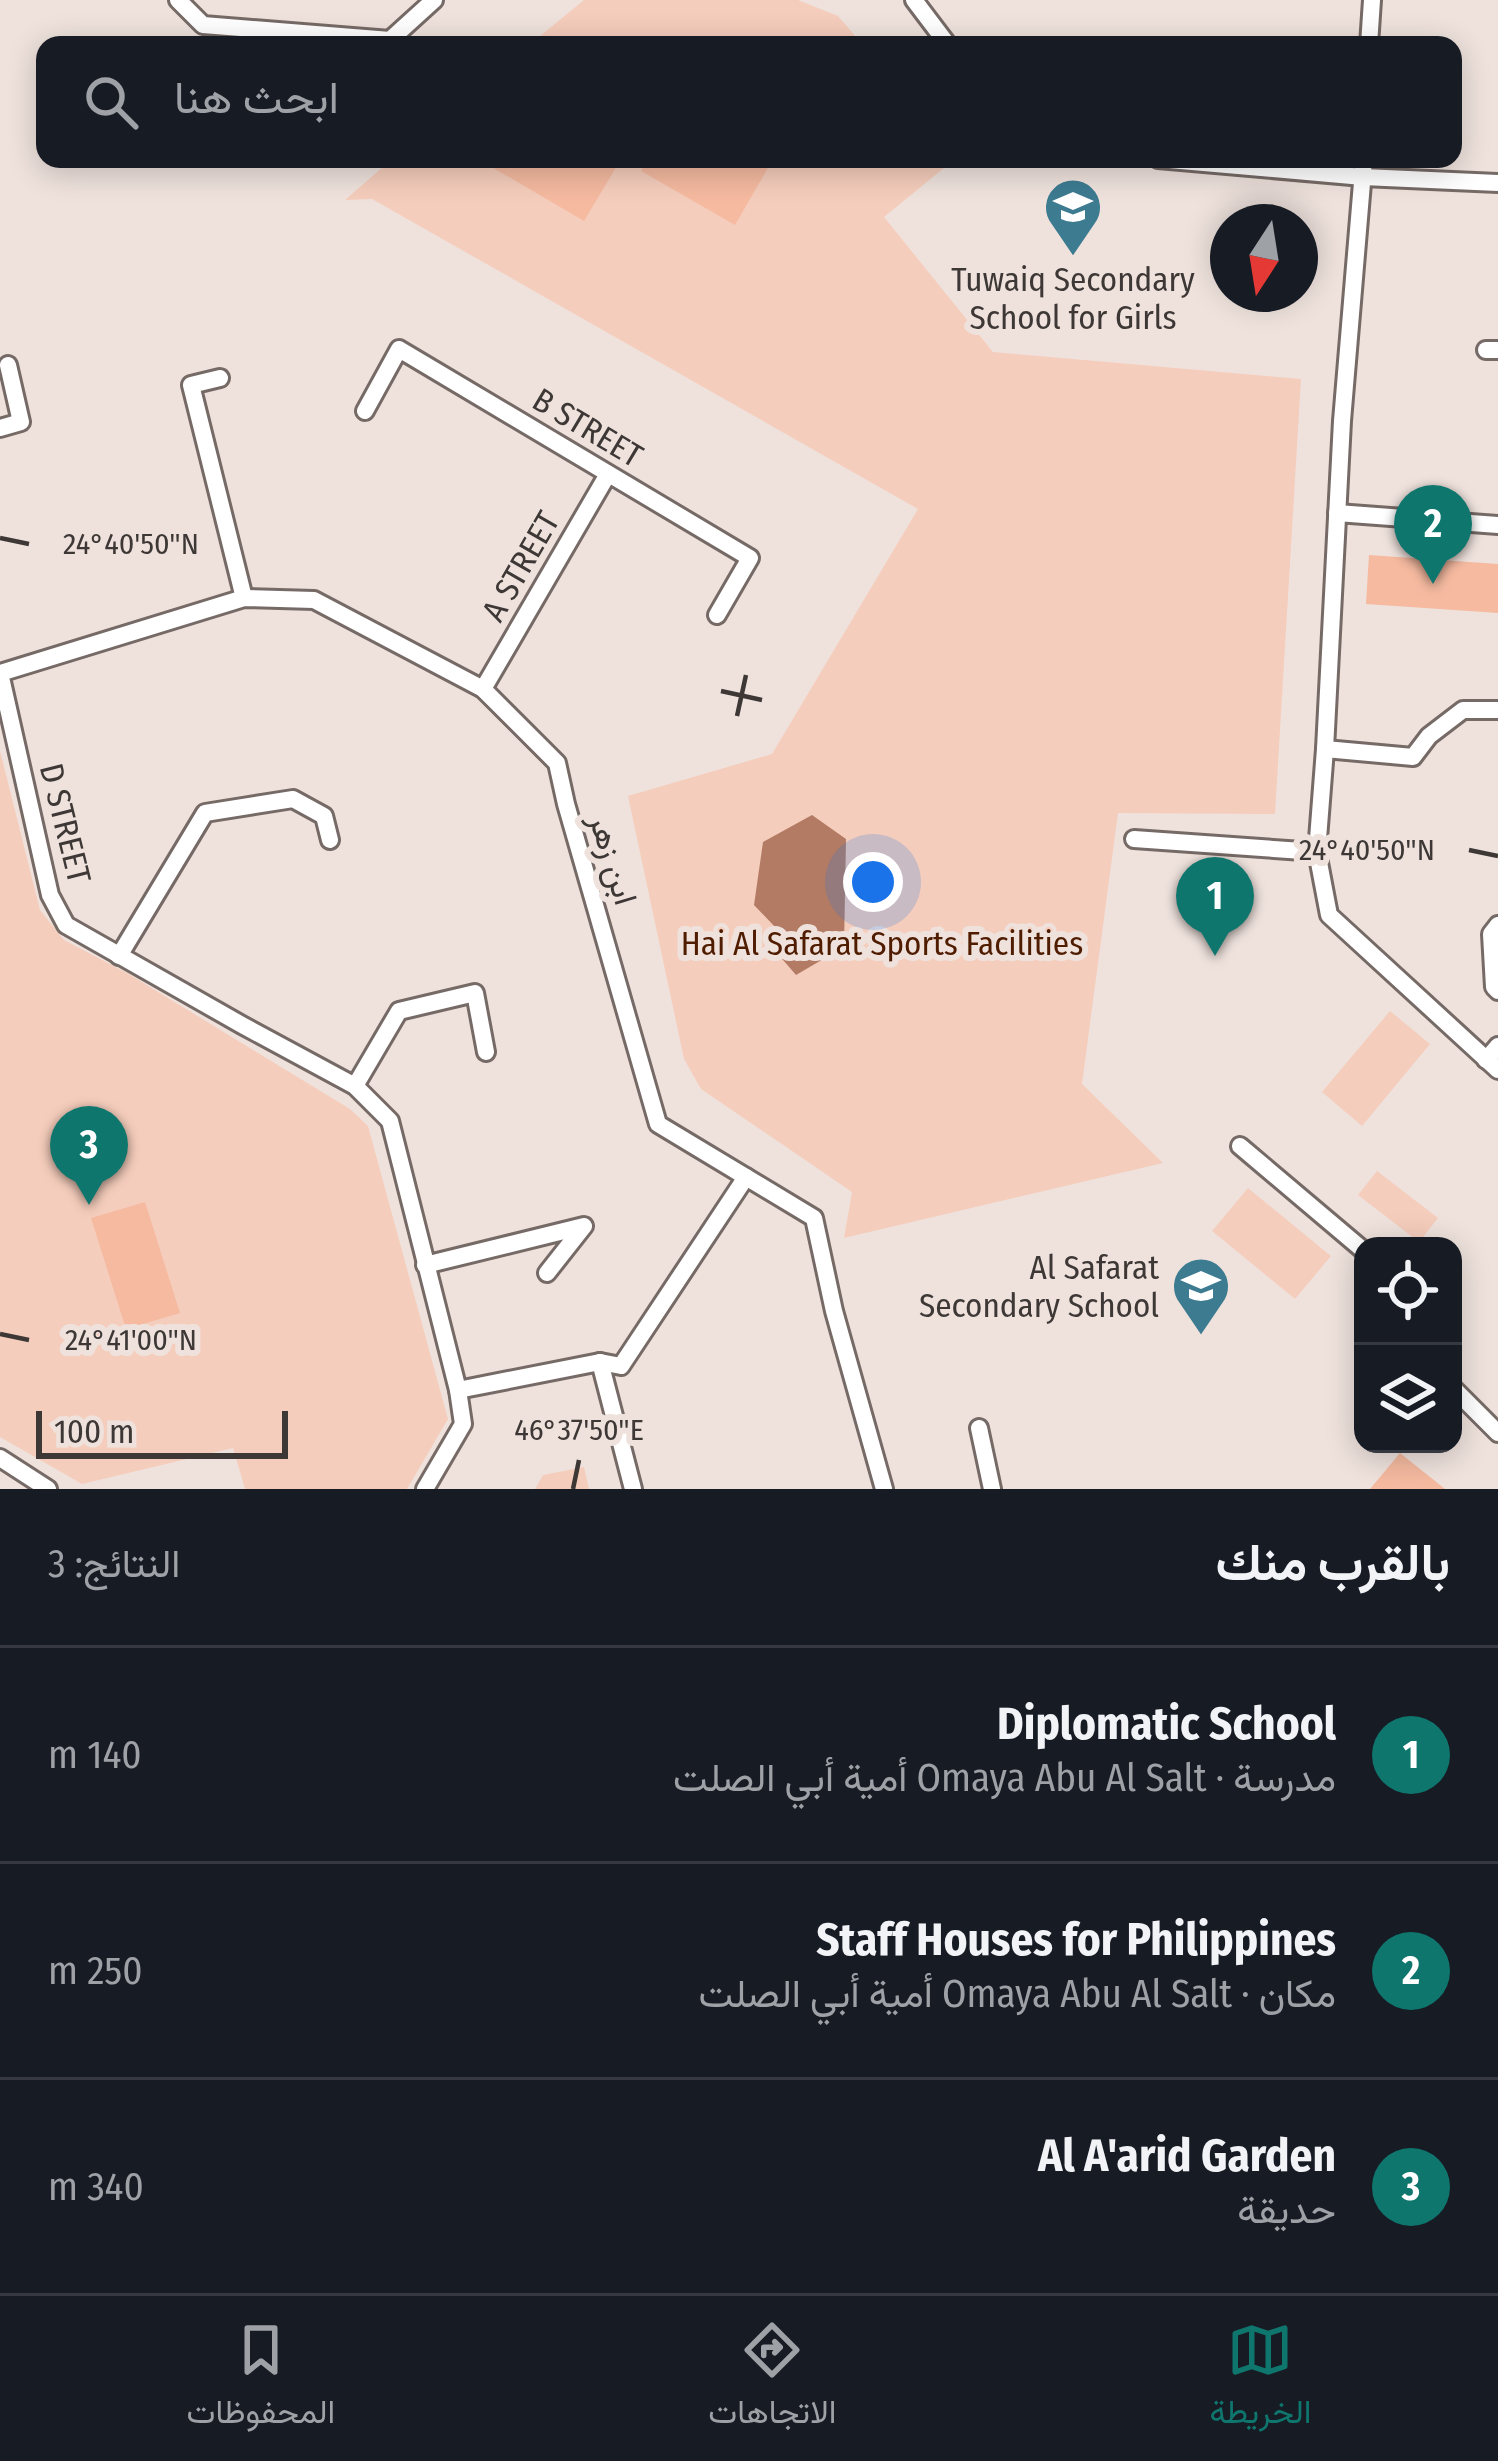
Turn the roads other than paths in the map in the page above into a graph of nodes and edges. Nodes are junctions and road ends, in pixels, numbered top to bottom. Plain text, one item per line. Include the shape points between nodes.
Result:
1 (178, 0) edge
2 (434, 0) edge
3 (914, 0) edge
4 (1372, 0) edge
5 (340, 36) edge
6 (394, 36) edge
7 (941, 36) edge
8 (1370, 36) edge
9 (1363, 168) edge
10 (1498, 183) edge
11 (8, 364) dead end
12 (220, 378) dead end
13 (364, 411) dead end
14 (0, 428) edge
15 (608, 474) junction
16 (1337, 513) junction
17 (1498, 525) edge
18 (244, 598) junction
19 (717, 615) dead end
20 (0, 673) edge
21 (483, 689) junction
22 (1498, 710) edge
23 (1325, 749) junction
24 (1134, 839) dead end
25 (330, 840) dead end
26 (1317, 852) junction
27 (1498, 925) edge
28 (119, 956) junction
29 (1498, 991) edge
30 (486, 1052) dead end
31 (1494, 1058) edge
32 (355, 1086) junction
33 (1240, 1146) dead end
34 (746, 1177) junction
35 (1354, 1242) edge
36 (424, 1265) junction
37 (547, 1273) dead end
38 (600, 1361) junction
39 (458, 1390) junction
40 (1462, 1397) edge
41 (979, 1428) dead end
42 (1498, 1433) edge
43 (0, 1458) edge
44 (48, 1489) edge
45 (425, 1489) edge
46 (633, 1489) edge
47 (884, 1489) edge
48 (992, 1489) edge

1 - 5 street via 202,25
2 - 6 street
3 - 7 street
4 - 8 street
9 - 10 street
9 - 16 street
11 - 14 street via 21,422
12 - 18 street via 190,385
13 - 15 street, B STREET via 400,349
15 - 19 street, B STREET via 750,558
15 - 21 street, A STREET
16 - 17 street
16 - 23 street
18 - 20 street, ابن زهر
18 - 21 street, ابن زهر via 314,600
20 - 28 street, D STREET via 50,895 66,925
21 - 34 street, ابن زهر via 556,763 658,1124
22 - 23 street via 1462,710 1413,757
23 - 26 street
24 - 26 street
25 - 28 street via 324,816 293,799 205,813
26 - 31 street via 1329,915
27 - 29 street via 1491,934
28 - 32 street, D STREET
30 - 32 street via 475,993 399,1011
32 - 36 street, D STREET via 390,1121
33 - 35 street
34 - 38 street via 621,1366
34 - 47 street, ابن زهر via 814,1218
36 - 37 street via 584,1226
36 - 39 street, D STREET
38 - 39 street
38 - 46 street
39 - 45 street, D STREET via 463,1424
40 - 42 street
41 - 48 street
43 - 44 street

